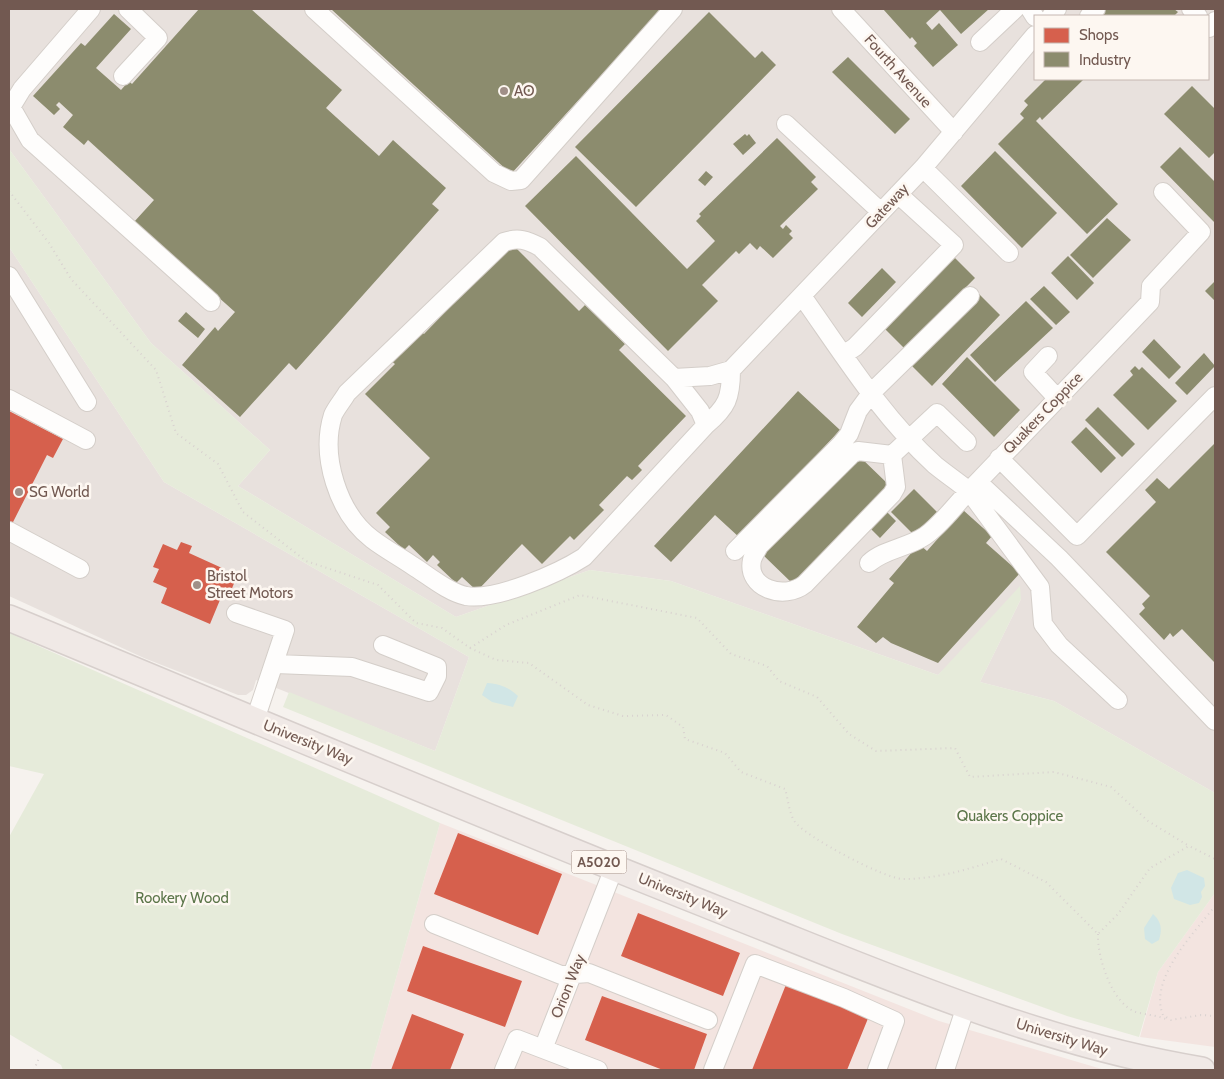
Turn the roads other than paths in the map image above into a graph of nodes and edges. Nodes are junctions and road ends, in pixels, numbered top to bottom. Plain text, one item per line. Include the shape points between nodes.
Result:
1 (92, 9) edge
2 (128, 9) edge
3 (314, 9) edge
4 (673, 9) edge
5 (842, 9) edge
6 (1015, 9) edge
7 (1034, 36) edge
8 (980, 42) dead end
9 (123, 76) dead end
10 (786, 124) dead end
11 (954, 132) junction
12 (923, 168) junction
13 (1163, 192) dead end
14 (898, 194) junction
15 (881, 212) junction
16 (1009, 253) dead end
17 (9, 276) edge
18 (802, 296) junction
19 (970, 296) dead end
20 (211, 302) dead end
21 (844, 355) junction
22 (1048, 356) dead end
23 (731, 370) junction
24 (674, 378) junction
25 (872, 392) junction
26 (1215, 396) edge
27 (1057, 398) junction
28 (9, 400) edge
29 (87, 402) dead end
30 (706, 425) junction
31 (86, 440) dead end
32 (910, 440) junction
33 (967, 442) dead end
34 (892, 455) junction
35 (999, 458) junction
36 (974, 486) junction
37 (9, 531) edge
38 (736, 551) dead end
39 (868, 564) dead end
40 (80, 569) dead end
41 (236, 613) dead end
42 (9, 618) edge
43 (383, 645) dead end
44 (276, 664) junction
45 (1118, 700) dead end
46 (255, 720) junction
47 (1215, 721) edge
48 (614, 868) junction
49 (434, 924) dead end
50 (573, 974) junction
51 (966, 1006) junction
52 (708, 1020) dead end
53 (543, 1049) junction
54 (504, 1070) edge
55 (598, 1070) edge
56 (713, 1070) edge
57 (877, 1070) edge
58 (945, 1070) edge
59 (1202, 1070) edge

1 - 20 street via 22,89 11,107 30,140
2 - 9 street via 158,38
3 - 4 street via 494,173 511,181 521,180
5 - 11 street, Fourth Avenue
6 - 8 street
7 - 11 street, Gateway
10 - 15 street
11 - 12 street, Gateway
12 - 14 street, Gateway
12 - 16 street
13 - 27 street, Quakers Coppice via 1201,232 1151,286 1150,302
14 - 15 street, Gateway
14 - 21 street via 954,245
15 - 18 street, Gateway
17 - 29 street
18 - 21 street
18 - 23 street, Gateway
19 - 25 street
21 - 25 street
22 - 27 street via 1033,372
23 - 24 street via 710,376
23 - 30 street via 728,399 721,412
24 - 30 street via 700,410
24 - 30 street via 540,247 527,240 504,242 347,393 333,415 328,456 334,486 351,516 370,538 446,587 466,596 500,594 568,568 584,557
25 - 32 street
25 - 38 street via 841,444
26 - 35 street via 1077,536
27 - 35 street, Quakers Coppice
28 - 31 street
32 - 33 street via 937,413
32 - 34 street
32 - 36 street via 936,466
34 - 34 street via 896,487 892,494 805,584 789,593 778,593 759,582 751,561 759,546 852,454 858,451
35 - 36 street, Quakers Coppice
36 - 39 street, Quakers Coppice via 927,535 878,555
36 - 45 street via 1040,588 1043,624 1059,645
36 - 47 street via 1058,558
37 - 40 street
41 - 44 street via 285,630
42 - 46 highway, University Way / A5020
43 - 44 street via 437,667 437,676 429,692 352,667
44 - 46 street
46 - 48 highway, University Way / A5020
48 - 50 street, Orion Way
48 - 51 highway, University Way / A5020
49 - 50 street via 561,975
50 - 52 street via 589,973
50 - 53 street, Orion Way
51 - 58 street
51 - 59 highway, University Way / A5020 via 1080,1044
53 - 54 street via 517,1039
53 - 55 street
56 - 57 street via 755,964 895,1021

